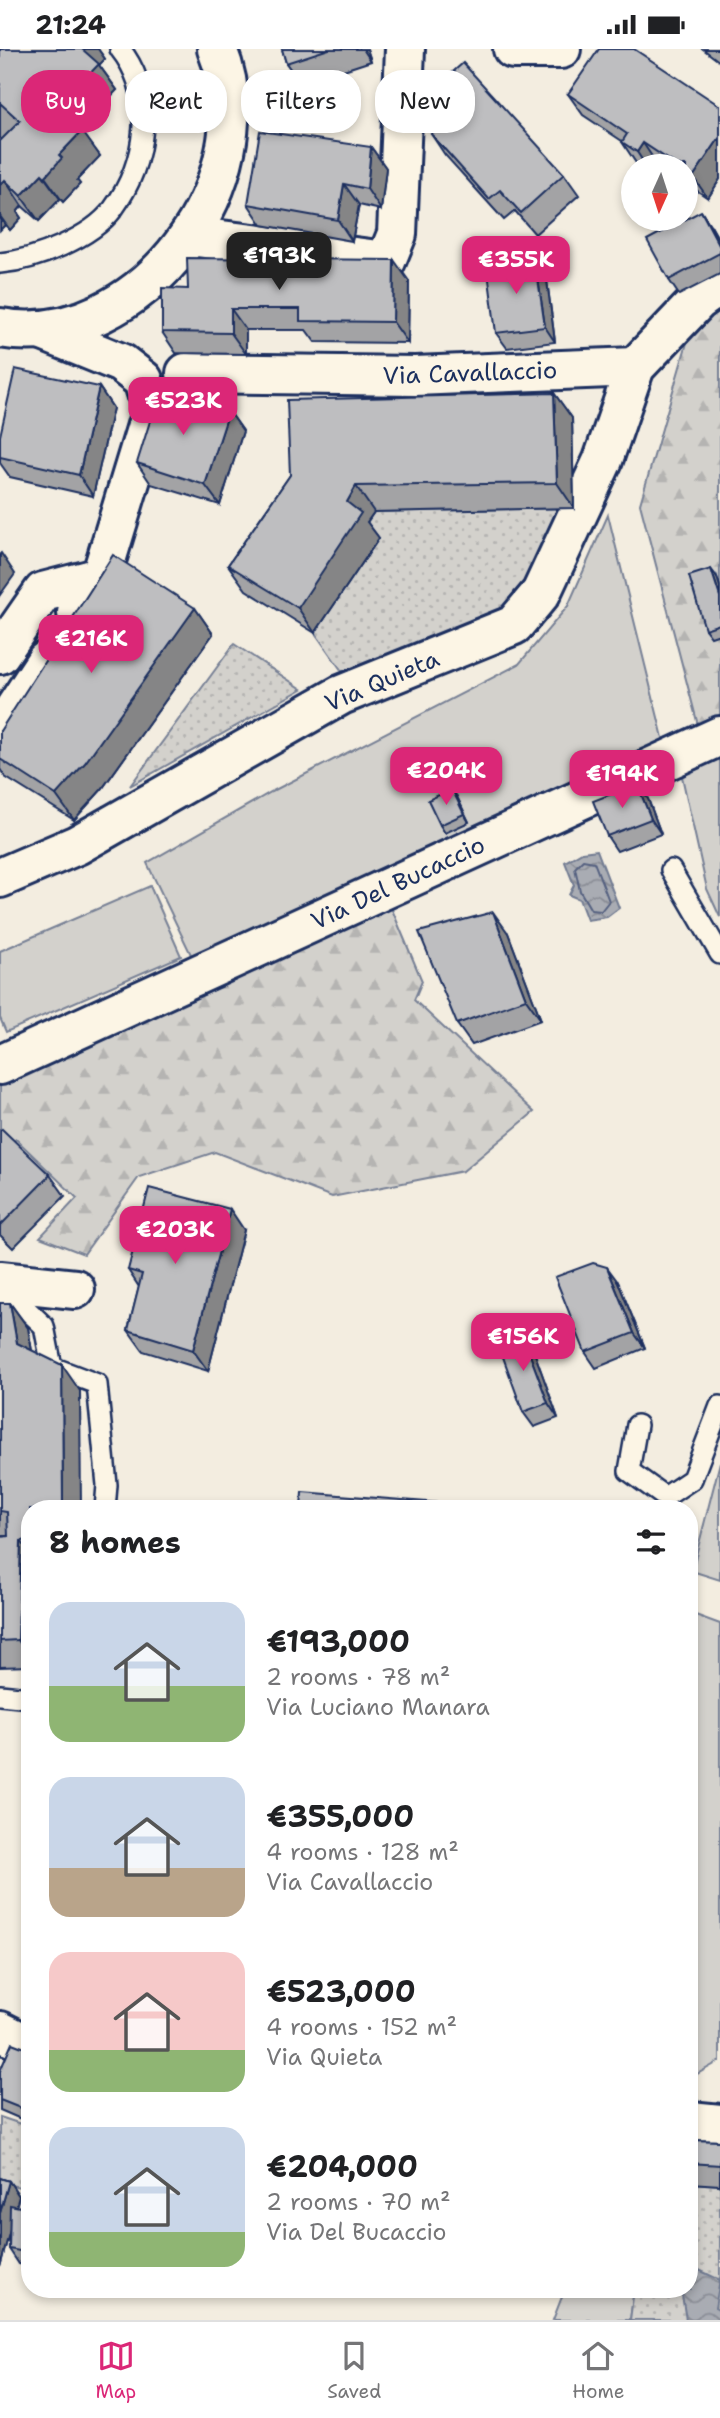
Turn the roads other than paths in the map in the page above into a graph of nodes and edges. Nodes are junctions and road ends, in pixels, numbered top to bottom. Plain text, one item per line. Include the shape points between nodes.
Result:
1 (120, 49) edge
2 (217, 49) edge
3 (405, 49) edge
4 (513, 49) edge
5 (561, 49) edge
6 (189, 236) junction
7 (0, 263) edge
8 (720, 285) edge
9 (0, 328) edge
10 (40, 330) junction
11 (635, 367) junction
12 (186, 373) dead end
13 (101, 577) junction
14 (0, 654) edge
15 (0, 731) edge
16 (720, 736) edge
17 (671, 870) dead end
18 (0, 878) edge
19 (720, 954) edge
20 (0, 1065) edge
21 (0, 1281) edge
22 (75, 1289) dead end
23 (0, 1306) edge
24 (720, 1406) edge
25 (637, 1425) dead end
26 (106, 1500) edge
27 (0, 1695) edge
28 (21, 1697) edge
29 (0, 2031) edge
30 (21, 2042) edge
31 (698, 2122) edge
32 (720, 2124) edge

1 - 7 lane via 141,93 145,133 132,174 112,210 70,242 24,261
2 - 6 street via 226,71 223,169
3 - 6 street via 397,234 386,261
4 - 5 street
6 - 10 street via 152,278 121,303 82,321
8 - 11 street via 698,301
9 - 10 street
10 - 13 street via 121,363 143,380 152,409
11 - 12 street, Via Cavallaccio via 415,376
11 - 18 street, Via Quieta via 603,460 541,593 514,625 341,695 77,845
13 - 14 street via 43,592
13 - 15 street
16 - 20 street, Via Del Bucaccio
17 - 19 lane
21 - 22 street
23 - 26 lane via 24,1307 44,1327 52,1367 97,1384
24 - 25 lane via 692,1479 665,1497 629,1471
27 - 28 lane
29 - 30 street
31 - 32 street

